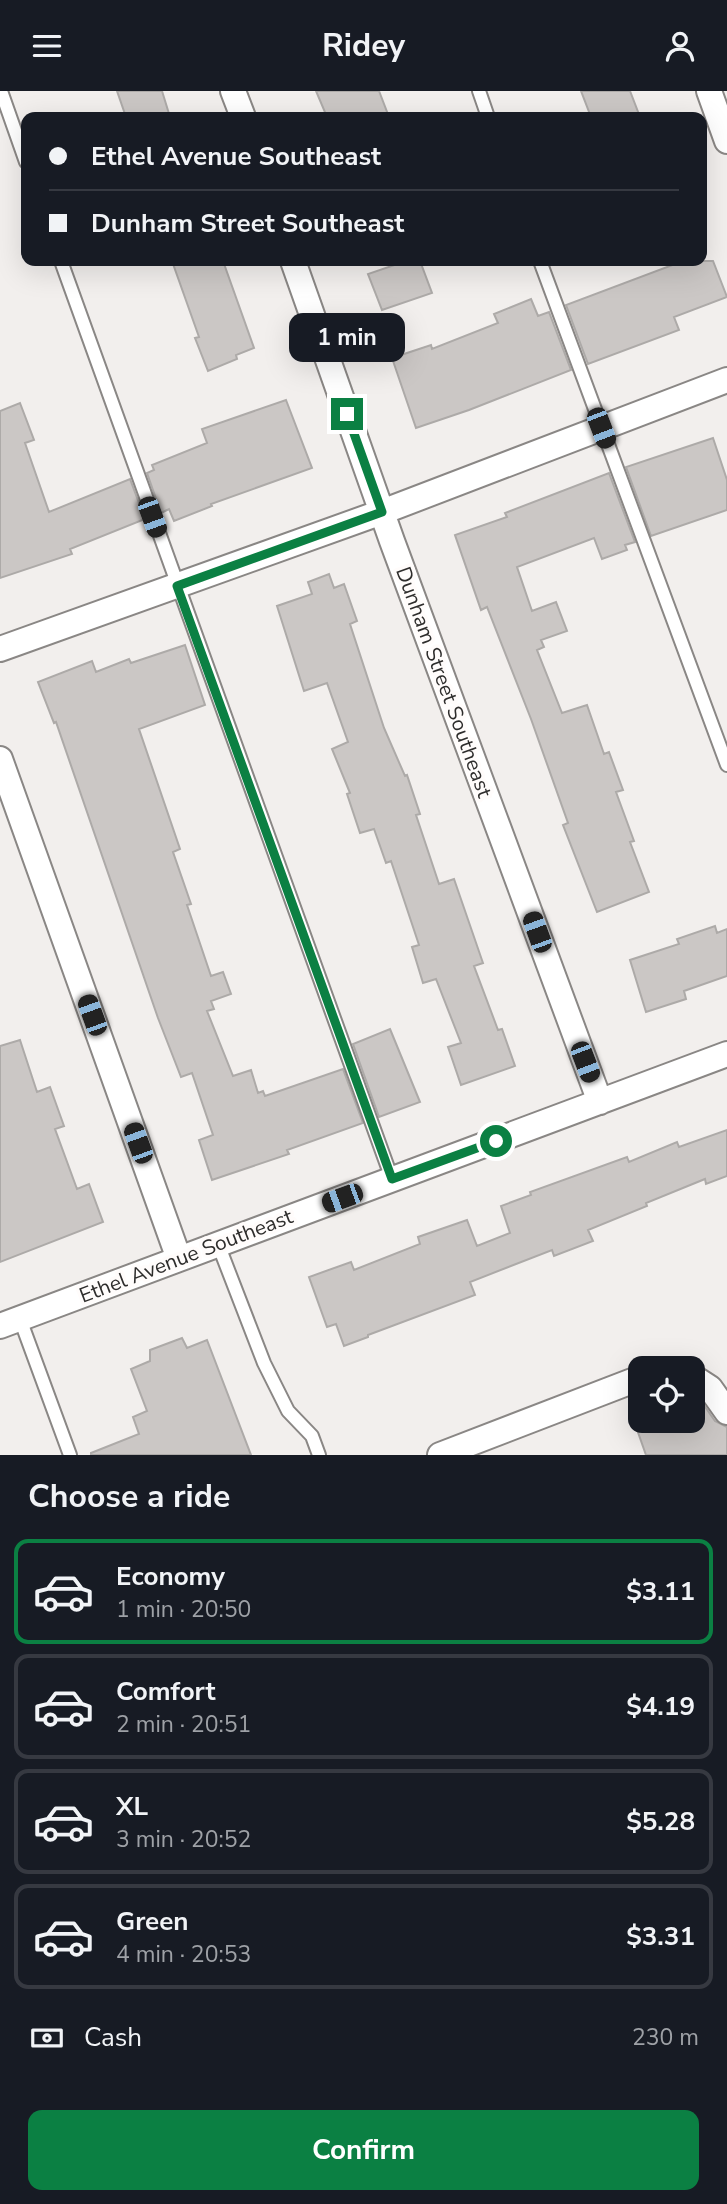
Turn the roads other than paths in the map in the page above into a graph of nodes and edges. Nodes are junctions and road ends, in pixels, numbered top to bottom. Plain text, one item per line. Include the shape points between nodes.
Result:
1 (1, 91) edge
2 (233, 91) edge
3 (479, 91) edge
4 (709, 91) edge
5 (241, 112) edge
6 (486, 112) edge
7 (727, 141) edge
8 (21, 148) edge
9 (63, 266) edge
10 (295, 266) edge
11 (542, 266) edge
12 (727, 380) edge
13 (601, 428) junction
14 (382, 512) junction
15 (177, 586) junction
16 (0, 649) edge
17 (0, 759) edge
18 (727, 765) edge
19 (727, 1055) edge
20 (600, 1102) junction
21 (392, 1179) junction
22 (218, 1244) junction
23 (179, 1259) junction
24 (10, 1322) edge
25 (628, 1383) edge
26 (705, 1385) edge
27 (727, 1412) edge
28 (71, 1455) edge
29 (319, 1455) edge
30 (440, 1455) edge

1 - 8 lane
2 - 5 street
3 - 6 lane
4 - 7 street
9 - 15 lane
10 - 14 street, Dunham Street Southeast
11 - 13 lane
12 - 13 street
13 - 14 street
13 - 18 lane
14 - 15 street
14 - 20 street, Dunham Street Southeast
15 - 16 street
15 - 21 lane
17 - 23 street
19 - 20 street, Ethel Avenue Southeast
20 - 21 street, Ethel Avenue Southeast
21 - 22 street, Ethel Avenue Southeast
22 - 23 street, Ethel Avenue Southeast
22 - 29 lane via 264,1363 288,1411 312,1436
23 - 24 street, Ethel Avenue Southeast
24 - 28 lane
25 - 30 street
26 - 27 street

